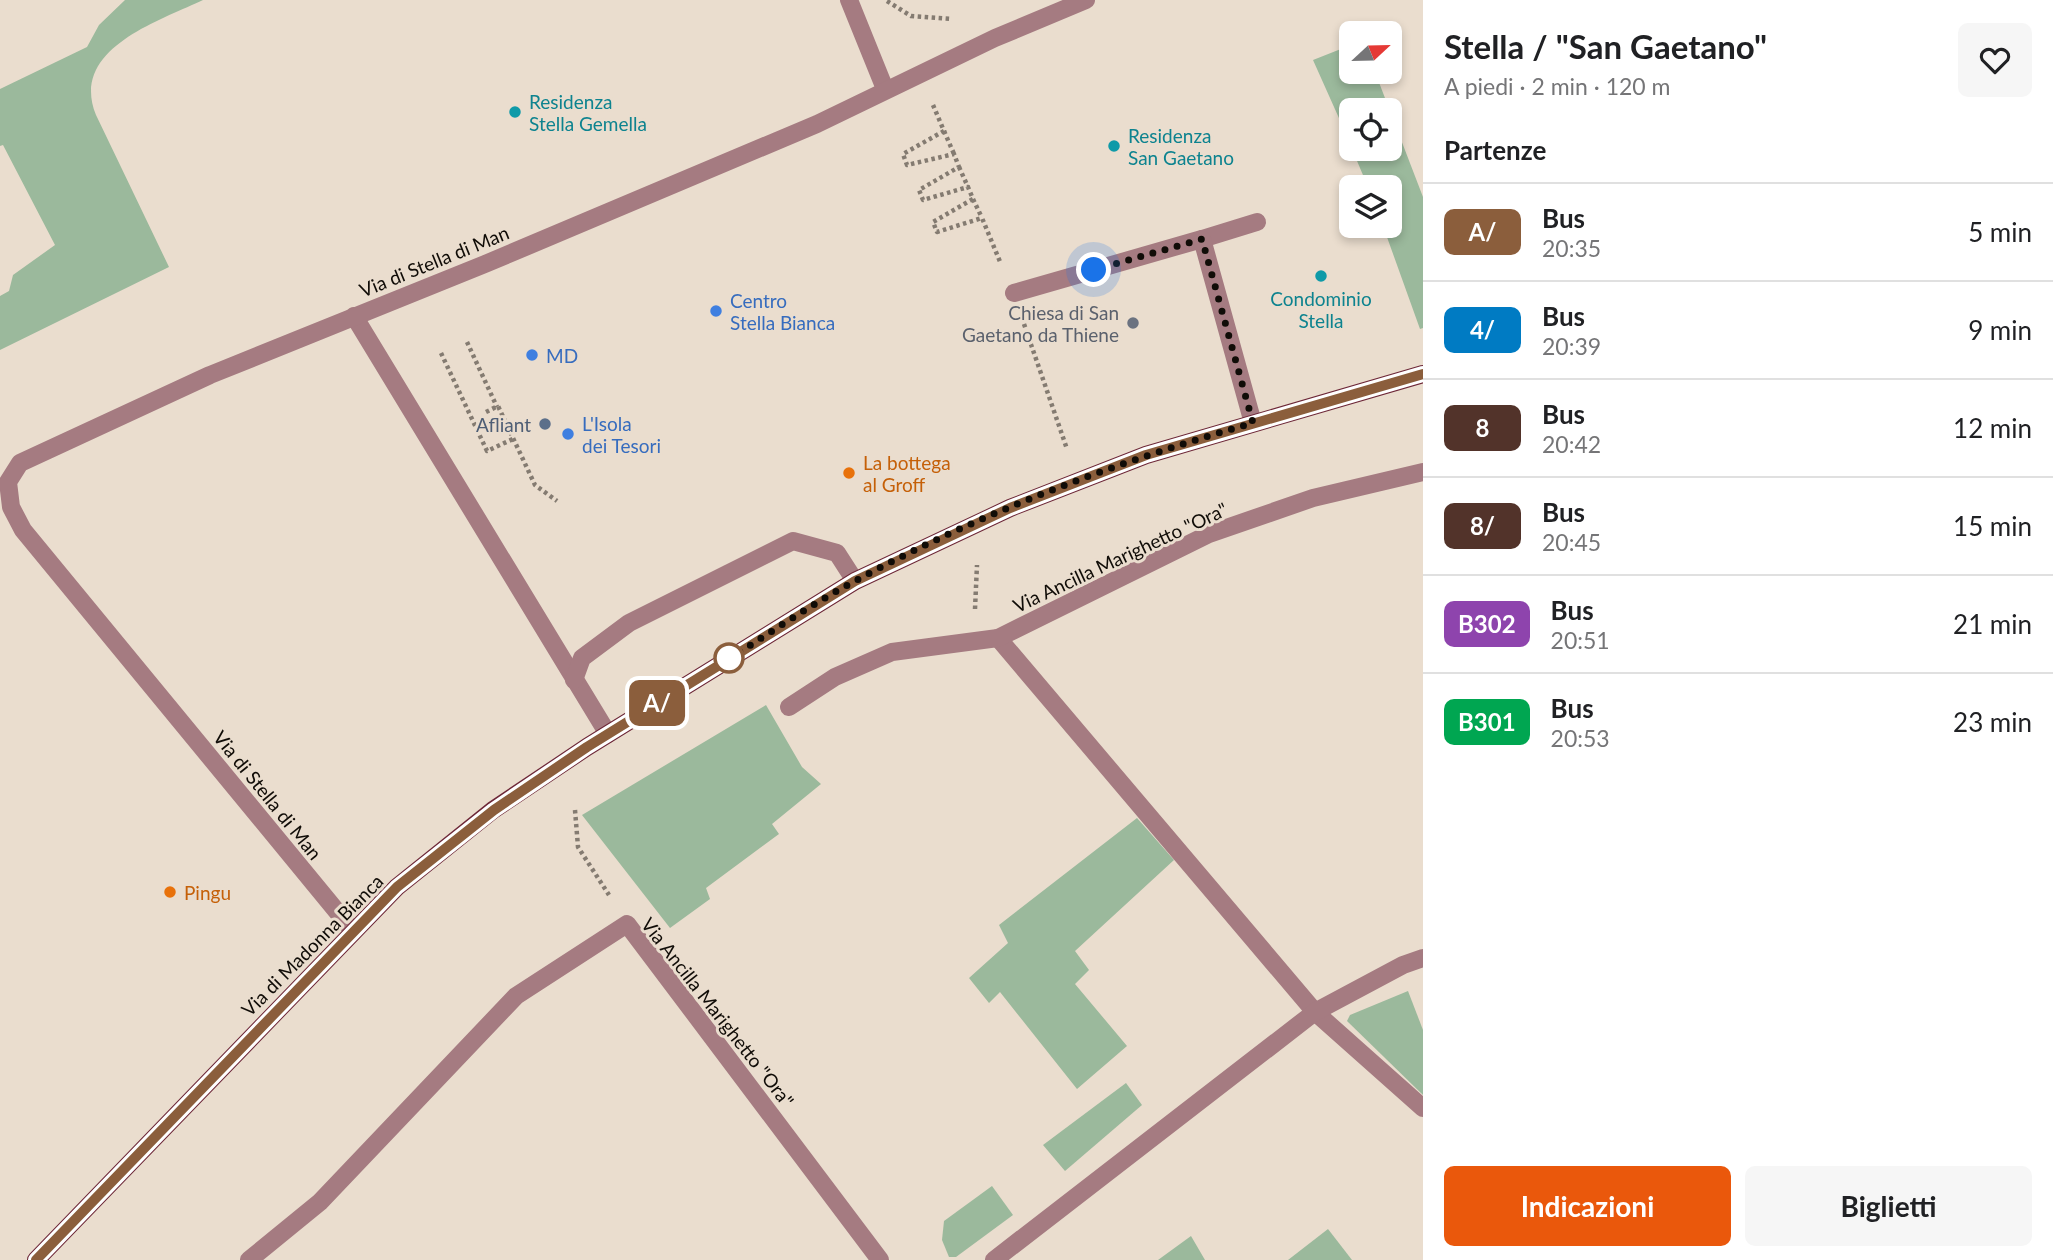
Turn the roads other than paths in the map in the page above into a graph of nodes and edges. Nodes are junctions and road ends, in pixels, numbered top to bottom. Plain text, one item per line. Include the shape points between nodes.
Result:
1 (849, 0) edge
2 (1086, 0) edge
3 (885, 89) junction
4 (1257, 222) dead end
5 (1202, 239) junction
6 (1014, 293) road end
7 (354, 316) junction
8 (1423, 374) edge
9 (1253, 423) junction
10 (1423, 472) edge
11 (4, 474) edge
12 (855, 581) junction
13 (998, 638) junction
14 (574, 680) junction
15 (789, 707) dead end
16 (608, 734) junction
17 (353, 931) junction
18 (1423, 958) edge
19 (1315, 1012) junction
20 (1423, 1108) edge
21 (36, 1260) edge
22 (249, 1260) edge
23 (880, 1260) edge
24 (993, 1260) edge

1 - 3 street
2 - 3 street, Via di Stella di Man
3 - 7 street, Via di Stella di Man via 817,124
4 - 5 street
5 - 6 street
5 - 9 street
7 - 11 street, Via di Stella di Man via 210,374
7 - 14 street
8 - 9 main road, Via di Madonna Bianca
9 - 12 main road, Via di Madonna Bianca via 1146,455 1010,508
10 - 13 street, Via Ancilla Marighetto "Ora" via 1313,498 1209,534
11 - 17 street, Via di Stella di Man via 11,507 23,530
12 - 14 street via 837,553 793,541 629,623 582,658
12 - 16 main road, Via di Madonna Bianca
13 - 15 street, Via Ancilla Marighetto "Ora" via 892,652 835,677
13 - 19 street
14 - 16 street
16 - 17 main road, Via di Madonna Bianca via 494,810 397,887
17 - 21 main road, Via di Madonna Bianca
18 - 19 street
19 - 20 street
19 - 24 street
22 - 23 street, Via Ancilla Marighetto "Ora" via 320,1202 516,996 628,924

